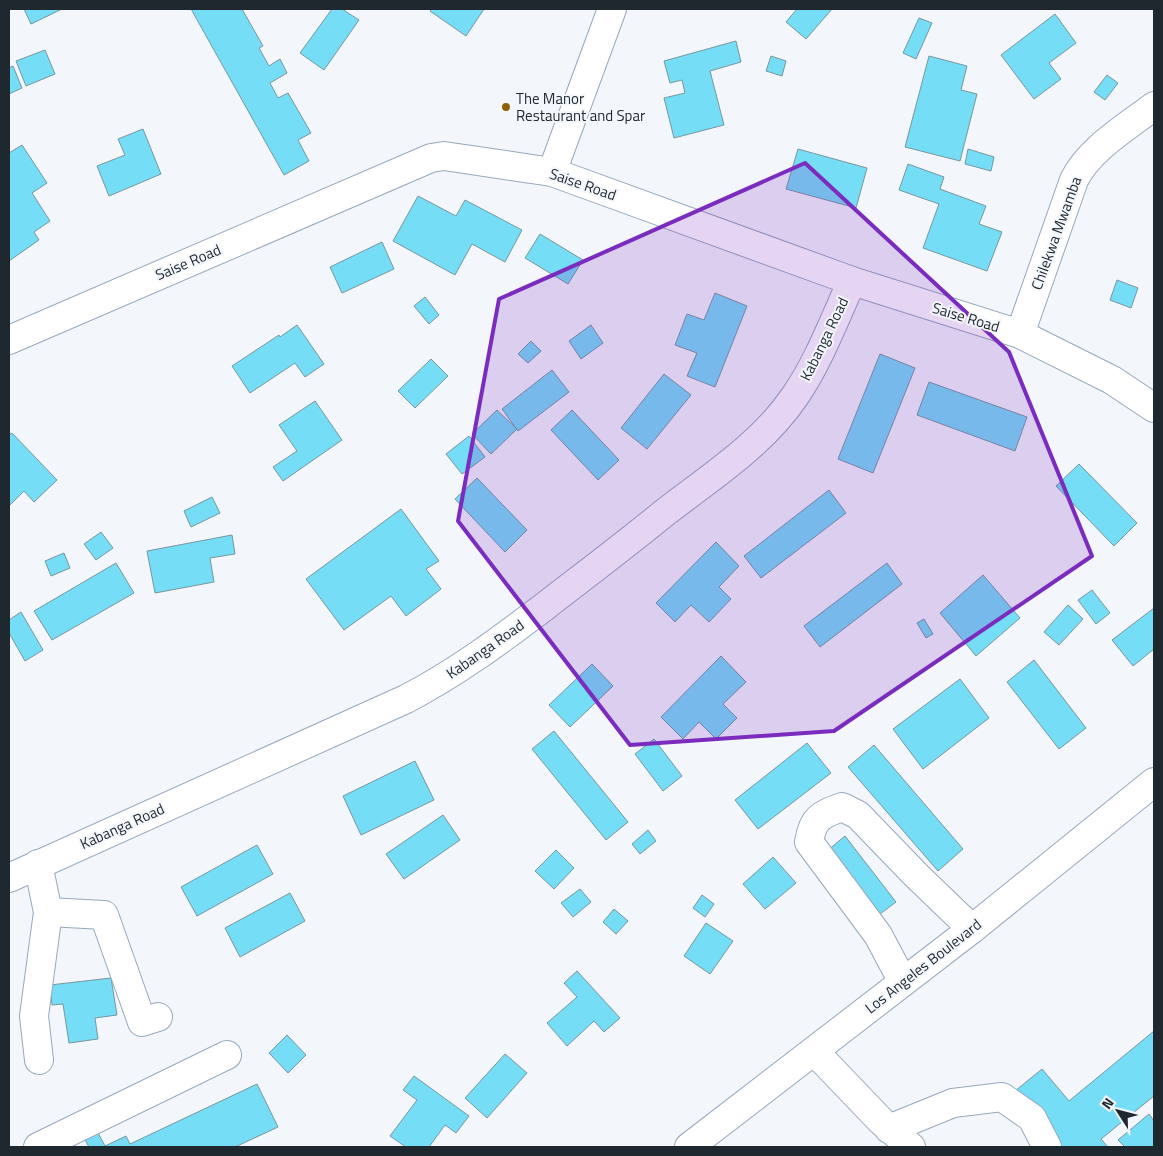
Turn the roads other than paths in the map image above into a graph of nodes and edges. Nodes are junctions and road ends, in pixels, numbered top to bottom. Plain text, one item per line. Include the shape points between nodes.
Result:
1 (612, 9) edge
2 (1154, 106) edge
3 (552, 172) junction
4 (852, 281) junction
5 (1020, 334) junction
6 (9, 340) edge
7 (1154, 408) edge
8 (1154, 782) edge
9 (38, 864) junction
10 (9, 878) edge
11 (48, 912) junction
12 (972, 929) junction
13 (903, 982) junction
14 (158, 1017) dead end
15 (814, 1050) junction
16 (227, 1055) dead end
17 (39, 1060) dead end
18 (889, 1129) junction
19 (42, 1146) edge
20 (689, 1147) edge
21 (911, 1147) edge
22 (1047, 1147) edge

1 - 3 street
2 - 5 street, Chilekwa Mwamba via 1094,153 1080,169
3 - 4 street, Saise Road
3 - 6 street, Saise Road via 434,157
4 - 5 street, Saise Road
4 - 9 street, Kabanga Road via 816,361 795,397 750,446 472,660 406,699
5 - 7 street, Saise Road via 1112,380
8 - 12 street, Los Angeles Boulevard
9 - 10 street, Kabanga Road
9 - 11 street
11 - 14 street via 104,915 142,1022
11 - 17 street via 34,1016
12 - 13 street, Los Angeles Boulevard
12 - 13 street via 858,814 842,807 824,813 811,827 809,842 878,935
13 - 15 street, Los Angeles Boulevard
15 - 18 street
15 - 20 street, Los Angeles Boulevard
16 - 19 street
18 - 21 street
18 - 22 street via 953,1103 1002,1097 1032,1118

